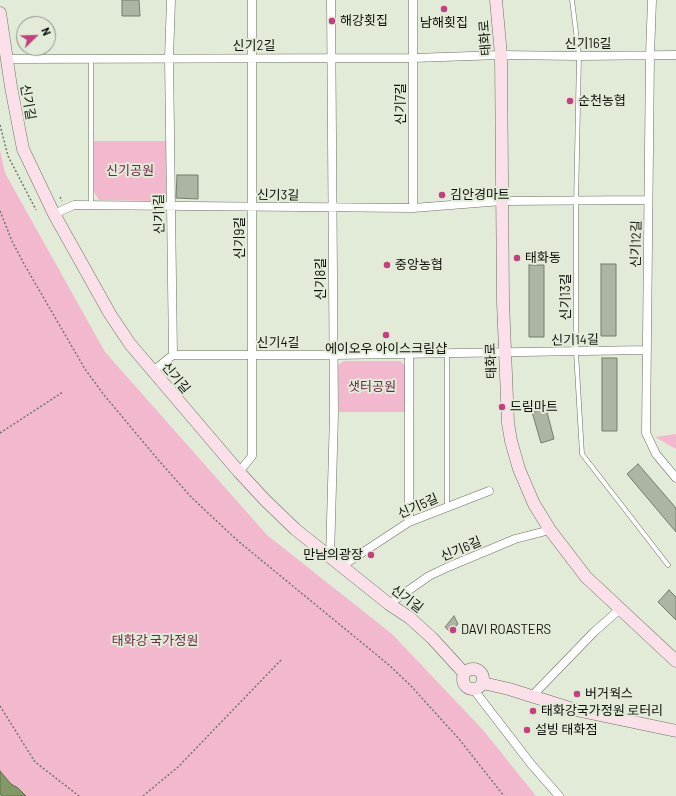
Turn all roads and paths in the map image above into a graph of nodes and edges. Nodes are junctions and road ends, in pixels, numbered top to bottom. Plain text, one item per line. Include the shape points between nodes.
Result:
1 (170, 0) edge
2 (252, 0) edge
3 (331, 0) edge
4 (413, 0) edge
5 (496, 0) edge
6 (572, 0) edge
7 (652, 0) edge
8 (0, 13) edge
9 (501, 55) junction
10 (676, 55) edge
11 (579, 56) junction
12 (650, 56) junction
13 (169, 58) junction
14 (252, 58) junction
15 (332, 58) junction
16 (413, 58) junction
17 (7, 59) junction
18 (91, 59) junction
19 (0, 125) edge
20 (648, 200) junction
21 (502, 201) junction
22 (576, 201) junction
23 (90, 205) junction
24 (170, 206) junction
25 (252, 207) junction
26 (333, 208) junction
27 (413, 208) junction
28 (36, 210) dead end
29 (0, 211) edge
30 (54, 214) junction
31 (647, 350) junction
32 (505, 352) junction
33 (576, 352) junction
34 (409, 354) junction
35 (447, 354) junction
36 (173, 355) junction
37 (252, 355) junction
38 (334, 355) junction
39 (153, 371) junction
40 (63, 392) dead end
41 (0, 433) edge
42 (239, 472) junction
43 (676, 478) edge
44 (489, 491) dead end
45 (447, 507) junction
46 (409, 522) junction
47 (550, 530) junction
48 (330, 558) junction
49 (668, 565) dead end
50 (342, 566) junction
51 (389, 604) junction
52 (620, 609) junction
53 (282, 659) dead end
54 (676, 661) edge
55 (464, 673) junction
56 (478, 687) junction
57 (531, 697) junction
58 (0, 706) edge
59 (676, 731) edge
60 (79, 796) edge
61 (143, 796) edge
62 (504, 796) edge
63 (559, 796) edge

1 - 13 street, 신기1길
2 - 14 street, 신기9길
3 - 15 street, 신기8길
4 - 16 street, 신기7길
5 - 9 street, 태화로
6 - 11 lane, 신기13길
7 - 12 street, 신기12길
8 - 17 street, 신기길
9 - 11 street, 신기16길
9 - 16 street, 신기2길
9 - 21 street, 태화로
10 - 12 street, 신기16길
11 - 12 street, 신기16길
11 - 22 lane, 신기13길
12 - 20 street, 신기12길
13 - 14 street, 신기2길
13 - 18 street, 신기2길
13 - 24 street, 신기1길
14 - 15 street, 신기2길
14 - 25 street, 신기9길
15 - 16 street, 신기2길
15 - 26 street, 신기8길
16 - 27 street, 신기7길
17 - 18 street, 신기2길
17 - 30 street, 신기길 via 23,150
18 - 23 lane
19 - 28 path via 8,156
20 - 22 street, 신기3길
20 - 31 street, 신기12길
21 - 22 street, 신기3길
21 - 27 street, 신기3길
21 - 32 street, 태화로
22 - 33 lane, 신기13길
23 - 24 street, 신기3길
23 - 30 street, 신기3길 via 74,205
24 - 25 street, 신기3길
24 - 36 street, 신기1길
25 - 26 street, 신기3길
25 - 37 street, 신기9길
26 - 27 street, 신기3길
26 - 38 street, 신기8길
29 - 62 path via 24,264 85,369 160,462 192,498 238,541 378,655 411,686 459,739
30 - 39 street, 신기길 via 110,314 130,344
31 - 33 street, 신기14길
31 - 43 street, 신기12길 via 646,433 656,454
32 - 33 street, 신기14길
32 - 35 street, 신기4길
32 - 47 street, 태화로 via 511,441 519,469 534,504
33 - 49 lane, 신기13길 via 582,454
34 - 35 street, 신기4길
34 - 38 street, 신기4길
34 - 46 street
35 - 45 lane
36 - 37 street, 신기4길
36 - 39 street
37 - 38 street, 신기4길
37 - 42 street, 신기9길 via 252,456
38 - 48 street, 신기8길
39 - 42 street, 신기길
40 - 41 path
42 - 48 street, 신기길 via 295,529
44 - 45 street, 신기5길
45 - 46 street, 신기5길
46 - 50 street, 신기5길
47 - 51 street, 신기6길 via 515,539 448,567 429,576
47 - 52 street, 태화로 via 586,577
48 - 50 street, 신기길
50 - 51 street, 신기길
51 - 55 street, 신기길 via 410,618 432,638
52 - 54 street, 태화로
52 - 57 street
53 - 61 path via 178,767
55 - 56 street via 464,685 470,689
55 - 56 street via 470,669 478,670 483,675
56 - 57 street via 509,689
56 - 63 street via 493,713
57 - 59 street via 576,710
58 - 60 path via 35,762

